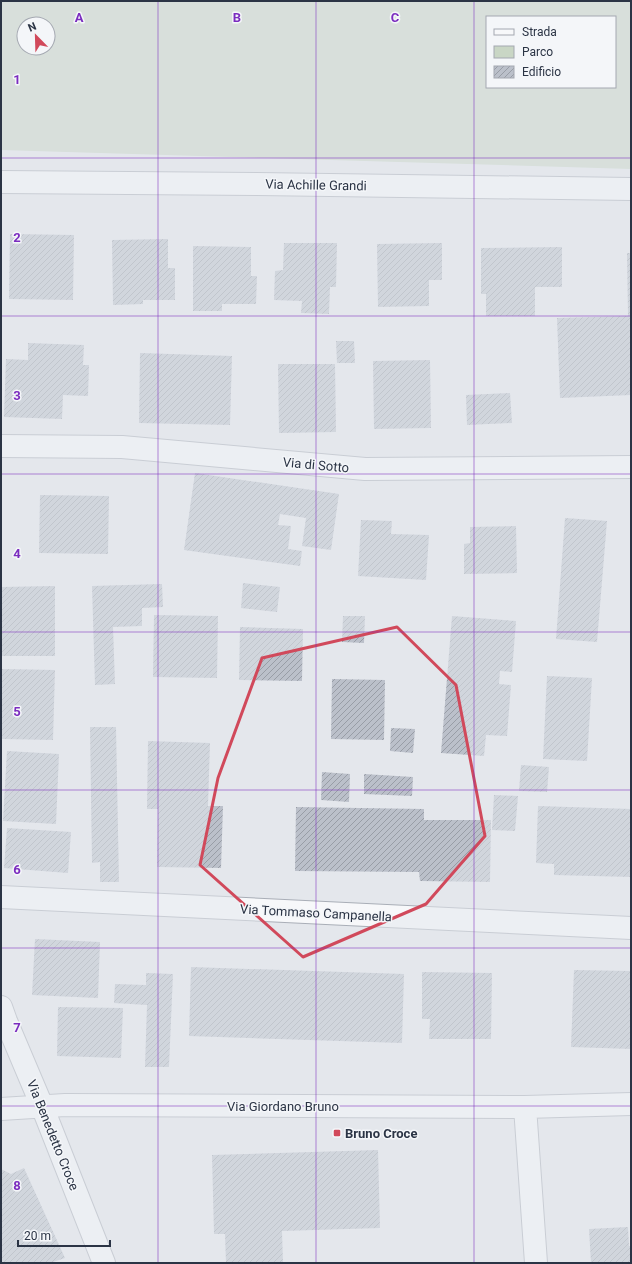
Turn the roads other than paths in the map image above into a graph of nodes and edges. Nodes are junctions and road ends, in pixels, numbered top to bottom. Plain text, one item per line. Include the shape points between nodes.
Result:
1 (1, 182) edge
2 (631, 189) edge
3 (1, 446) edge
4 (631, 466) edge
5 (1, 897) edge
6 (631, 928) edge
7 (1, 1007) edge
8 (631, 1104) edge
9 (42, 1106) junction
10 (525, 1107) junction
11 (1, 1109) edge
12 (104, 1263) edge
13 (536, 1263) edge

1 - 2 street, Via Achille Grandi
3 - 4 street, Via di Sotto via 122,448 365,469
5 - 6 street, Via Tommaso Campanella
7 - 9 street, Via Benedetto Croce
8 - 10 street, Via Giordano Bruno
9 - 10 street, Via Giordano Bruno
9 - 11 street, Via Giordano Bruno
9 - 12 street, Via Benedetto Croce
10 - 13 street

